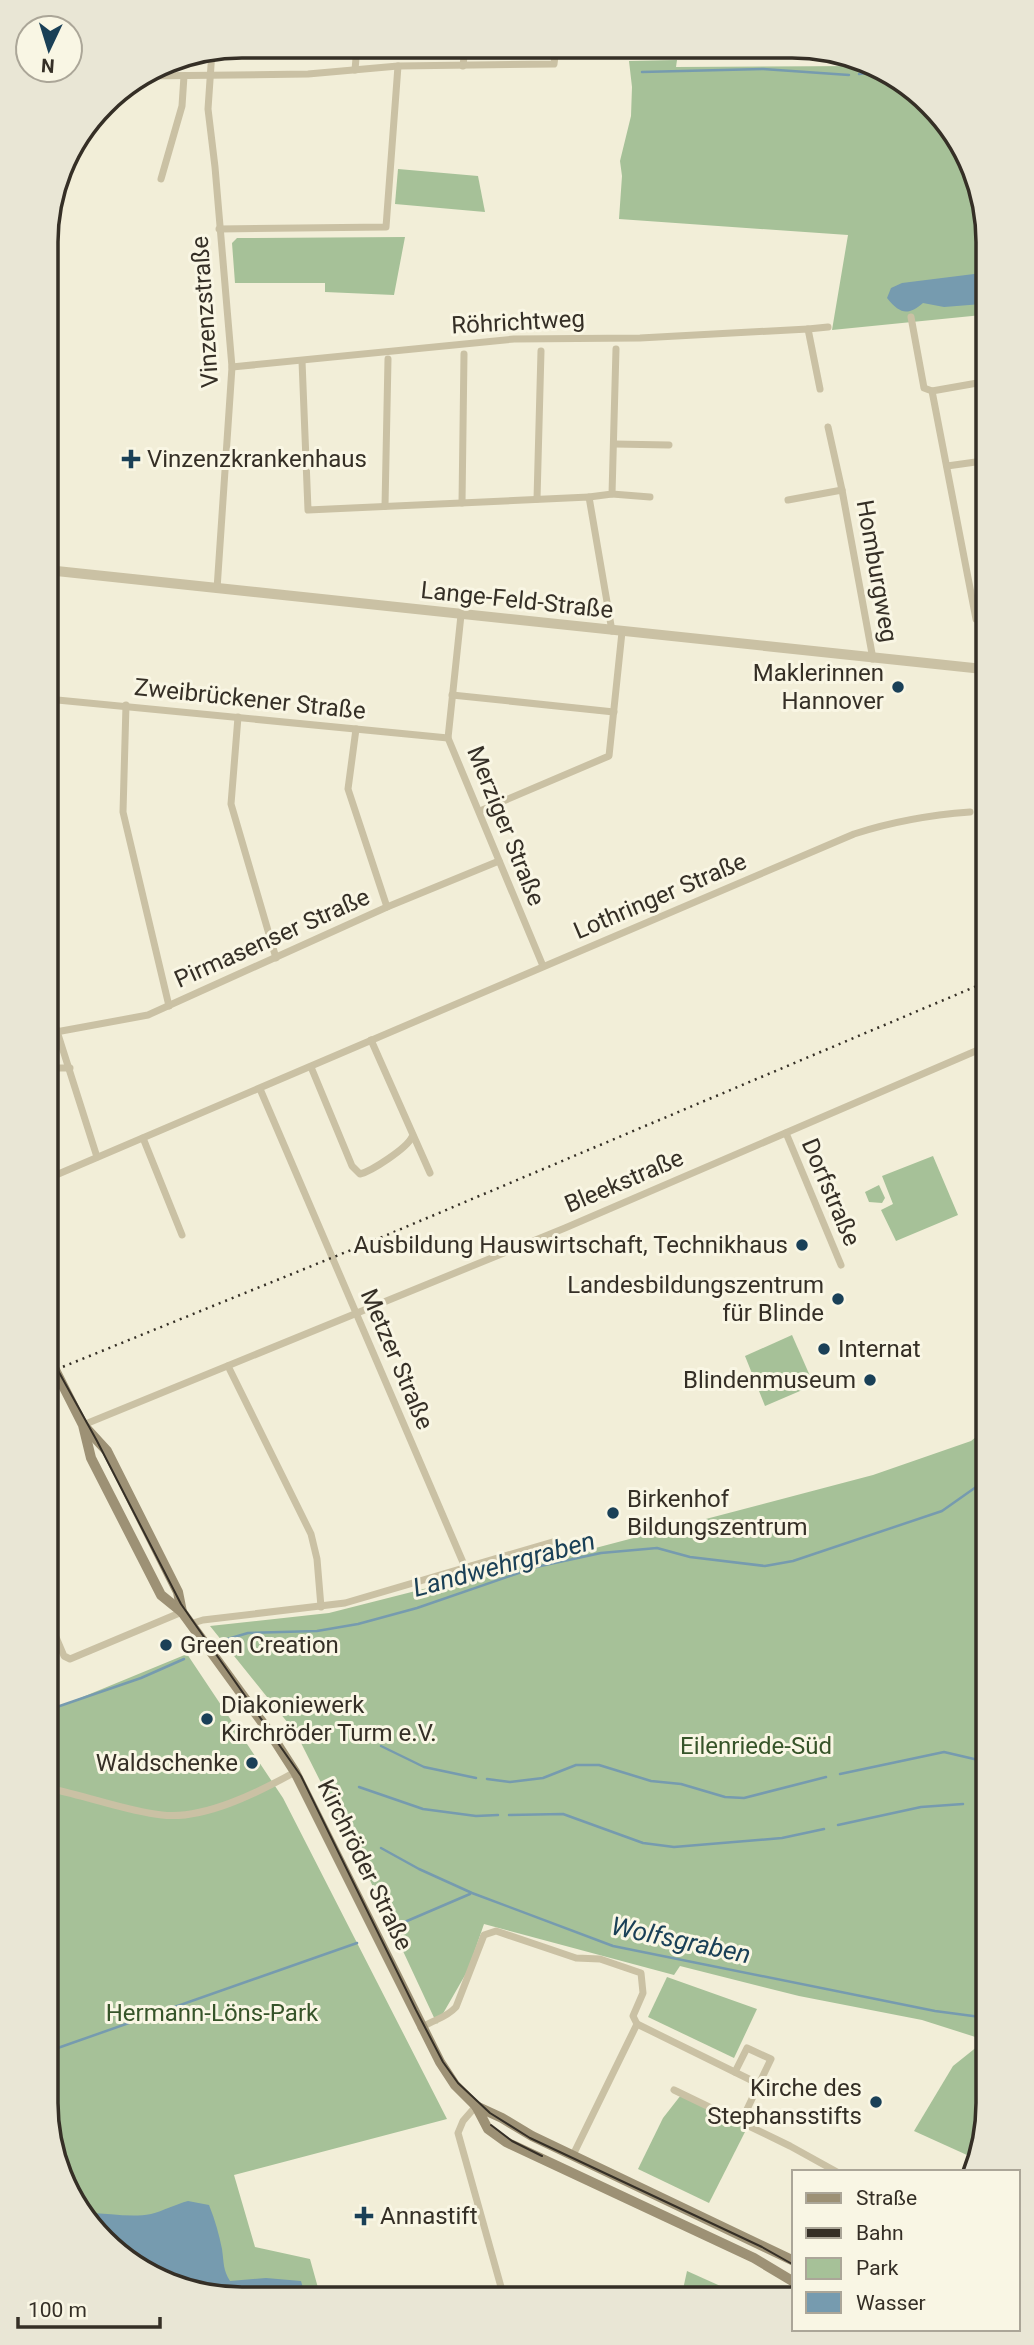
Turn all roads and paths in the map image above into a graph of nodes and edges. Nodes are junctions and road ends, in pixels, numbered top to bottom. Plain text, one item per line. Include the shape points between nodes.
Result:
1 (356, 58) edge
2 (464, 58) edge
3 (555, 58) edge
4 (211, 60) edge
5 (398, 66) junction
6 (463, 66) junction
7 (355, 70) junction
8 (210, 75) junction
9 (163, 76) edge
10 (184, 76) junction
11 (161, 179) dead end
12 (219, 229) junction
13 (911, 317) dead end
14 (828, 327) dead end
15 (808, 329) junction
16 (616, 349) dead end
17 (541, 351) dead end
18 (464, 354) dead end
19 (388, 359) dead end
20 (302, 361) junction
21 (232, 367) junction
22 (976, 383) edge
23 (820, 389) dead end
24 (932, 391) junction
25 (828, 428) dead end
26 (614, 444) junction
27 (669, 445) dead end
28 (976, 462) edge
29 (947, 466) junction
30 (842, 489) junction
31 (612, 494) junction
32 (650, 496) dead end
33 (589, 497) junction
34 (537, 499) junction
35 (788, 500) dead end
36 (462, 503) junction
37 (385, 506) junction
38 (58, 571) edge
39 (217, 589) junction
40 (461, 615) junction
41 (976, 619) edge
42 (617, 631) junction
43 (873, 659) junction
44 (976, 668) edge
45 (452, 695) junction
46 (58, 700) edge
47 (126, 705) junction
48 (614, 712) junction
49 (239, 717) junction
50 (356, 729) junction
51 (448, 738) junction
52 (480, 811) junction
53 (970, 812) dead end
54 (499, 861) junction
55 (387, 907) junction
56 (276, 958) junction
57 (543, 966) junction
58 (169, 1006) junction
59 (58, 1031) edge
60 (58, 1036) edge
61 (371, 1041) junction
62 (976, 1051) edge
63 (58, 1068) edge
64 (70, 1068) junction
65 (311, 1068) junction
66 (260, 1089) junction
67 (786, 1133) junction
68 (412, 1137) junction
69 (143, 1138) junction
70 (97, 1157) junction
71 (430, 1173) dead end
72 (58, 1174) edge
73 (183, 1235) dead end
74 (841, 1265) dead end
75 (356, 1314) junction
76 (228, 1366) junction
77 (58, 1376) edge
78 (83, 1425) junction
79 (556, 1541) dead end
80 (465, 1567) junction
81 (321, 1607) junction
82 (182, 1612) junction
83 (190, 1624) junction
84 (58, 1642) edge
85 (295, 1772) junction
86 (58, 1791) edge
87 (637, 2024) junction
88 (421, 2028) junction
89 (735, 2073) junction
90 (759, 2084) junction
91 (674, 2090) dead end
92 (476, 2106) junction
93 (741, 2122) junction
94 (573, 2155) junction
95 (833, 2170) edge
96 (792, 2260) edge
97 (792, 2282) edge
98 (501, 2287) edge

1 - 7 street
2 - 6 street
3 - 6 street via 554,64
4 - 8 street, Vinzenzstraße
5 - 6 street
5 - 7 street
5 - 12 street via 386,227
7 - 8 street
8 - 10 street
8 - 12 street, Vinzenzstraße via 208,109
9 - 10 street
10 - 11 street via 182,106
12 - 21 street, Vinzenzstraße
13 - 24 street via 924,388
14 - 15 street, Röhrichtweg
15 - 20 street, Röhrichtweg via 653,338 541,337
15 - 23 street
16 - 26 street
17 - 34 street
18 - 36 street
19 - 37 street
20 - 21 street, Röhrichtweg
20 - 37 street via 308,510
21 - 39 street, Vinzenzstraße
22 - 24 street
24 - 29 street
25 - 30 street, Homburgweg
26 - 27 street
26 - 31 street
28 - 29 street
29 - 41 street
30 - 35 street, Homburgweg
30 - 43 street, Homburgweg
31 - 32 street
31 - 33 street
33 - 34 street
33 - 42 street
34 - 36 street
36 - 37 street
38 - 39 street, Lange-Feld-Straße
39 - 40 street, Lange-Feld-Straße
40 - 42 street, Lange-Feld-Straße
40 - 45 street, Merziger Straße
42 - 43 street, Lange-Feld-Straße
42 - 48 street
43 - 44 street, Lange-Feld-Straße
45 - 48 street
45 - 51 street, Merziger Straße
46 - 47 street, Zweibrückener Straße
47 - 49 street, Zweibrückener Straße
47 - 58 street via 123,812
48 - 52 street via 610,756
49 - 50 street, Zweibrückener Straße
49 - 56 street via 231,804
50 - 51 street, Zweibrückener Straße
50 - 55 street via 348,789
51 - 52 street, Merziger Straße
52 - 54 street, Merziger Straße
53 - 57 street, Lothringer Straße via 925,815 854,834
54 - 55 street, Pirmasenser Straße
54 - 57 street, Merziger Straße
55 - 56 street, Pirmasenser Straße
56 - 58 street, Pirmasenser Straße
57 - 61 street, Lothringer Straße
58 - 59 street, Pirmasenser Straße via 148,1015
60 - 64 street
61 - 65 street, Lothringer Straße
61 - 68 street
62 - 67 street, Bleekstraße
63 - 64 street
64 - 70 street
65 - 66 street, Lothringer Straße
65 - 68 street via 352,1166 360,1174 410,1143
66 - 69 street, Lothringer Straße
66 - 75 street, Metzer Straße
67 - 74 street, Dorfstraße
67 - 75 street, Bleekstraße
68 - 71 street
69 - 70 street, Lothringer Straße
69 - 73 street
70 - 72 street, Lothringer Straße
75 - 76 street, Bleekstraße
75 - 80 street, Metzer Straße
76 - 78 street, Bleekstraße
76 - 81 street via 311,1534
77 - 78 main road
78 - 82 main road via 109,1455 178,1592
78 - 82 main road via 91,1458 161,1595
79 - 80 street
80 - 81 street
81 - 83 street
82 - 83 main road, Kirchröder Straße
82 - 84 street via 70,1659
83 - 85 main road, Kirchröder Straße
85 - 86 street via 226,1804 184,1815 146,1813
85 - 88 main road, Kirchröder Straße
87 - 88 street via 633,2016 643,1993 641,1973 600,1959 576,1958 496,1931 484,1935 456,2007 448,2016
87 - 89 street
87 - 94 street
88 - 92 main road, Kirchröder Straße via 455,2085
89 - 90 street
89 - 90 street via 747,2048 771,2059
90 - 93 street
91 - 93 street
92 - 94 main road, Kirchröder Straße
92 - 97 main road, Kirchröder Straße via 488,2129 506,2141 754,2258
92 - 98 street via 458,2133
93 - 95 street
94 - 96 main road, Kirchröder Straße

